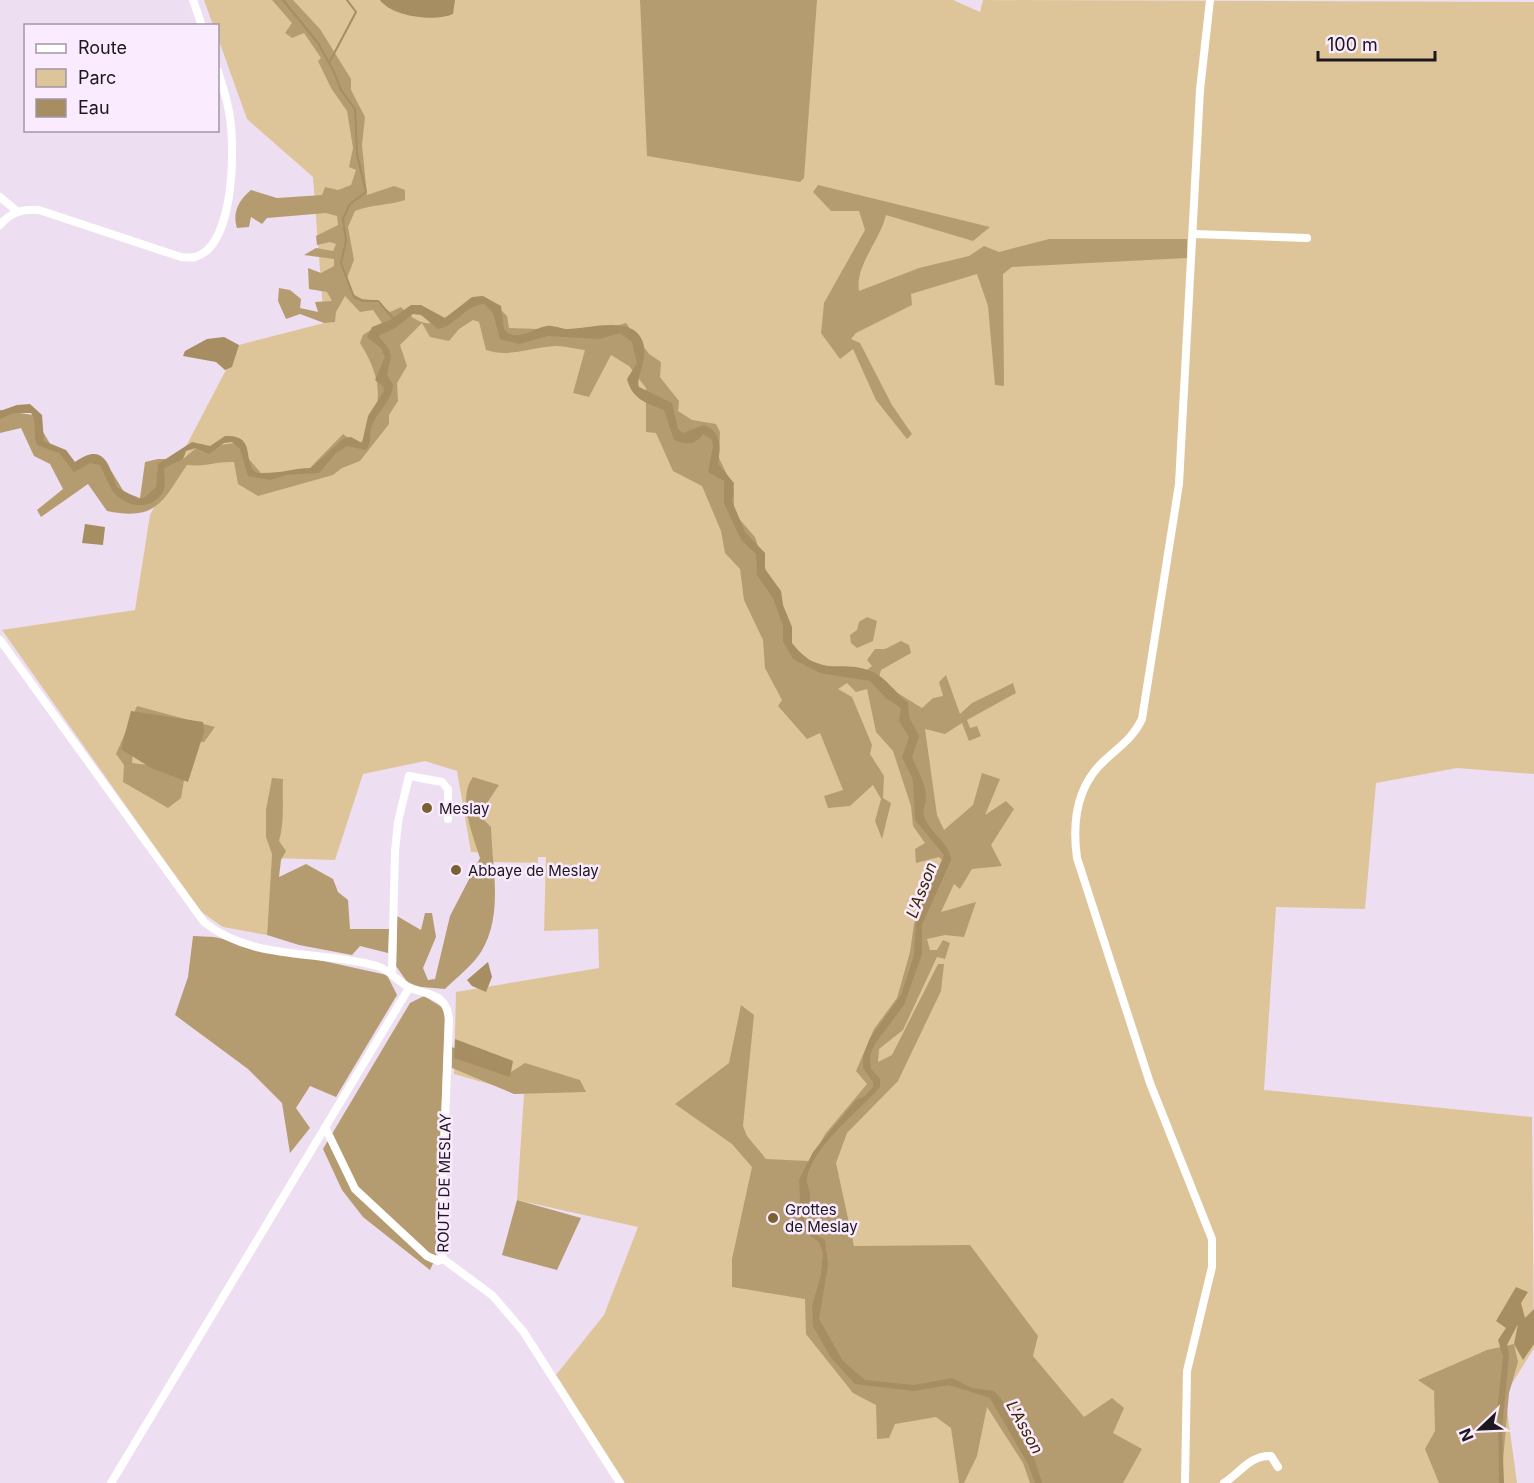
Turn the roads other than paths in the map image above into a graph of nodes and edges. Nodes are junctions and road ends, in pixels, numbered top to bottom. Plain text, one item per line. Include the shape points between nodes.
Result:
1 (193, 0) edge
2 (1210, 0) edge
3 (201, 24) edge
4 (219, 74) edge
5 (0, 197) edge
6 (18, 212) junction
7 (0, 225) edge
8 (1194, 234) junction
9 (1307, 238) dead end
10 (0, 640) edge
11 (448, 819) dead end
12 (392, 972) junction
13 (409, 988) junction
14 (326, 1127) junction
15 (443, 1259) junction
16 (1278, 1467) dead end
17 (111, 1483) edge
18 (620, 1483) edge
19 (1187, 1483) edge
20 (1224, 1483) edge

1 - 3 street
2 - 8 street via 1200,90
4 - 6 street via 231,129 229,198 223,224 204,252 181,257 39,210
5 - 6 street
6 - 7 street
8 - 9 street
8 - 19 street via 1179,484 1142,719 1135,734 1092,774 1080,800 1074,831 1081,869 1150,1083 1212,1239 1212,1267 1187,1371
10 - 12 street via 204,922 220,935 246,946 359,962
11 - 12 street via 448,789 442,782 409,776 394,851
12 - 13 street
13 - 14 street
13 - 15 street, ROUTE DE MESLAY via 436,995 449,1011 440,1248
14 - 15 street via 355,1188 427,1256
14 - 17 street
15 - 18 street, ROUTE DE MESLAY via 492,1295 523,1331
16 - 20 street via 1271,1456 1266,1456 1242,1466

